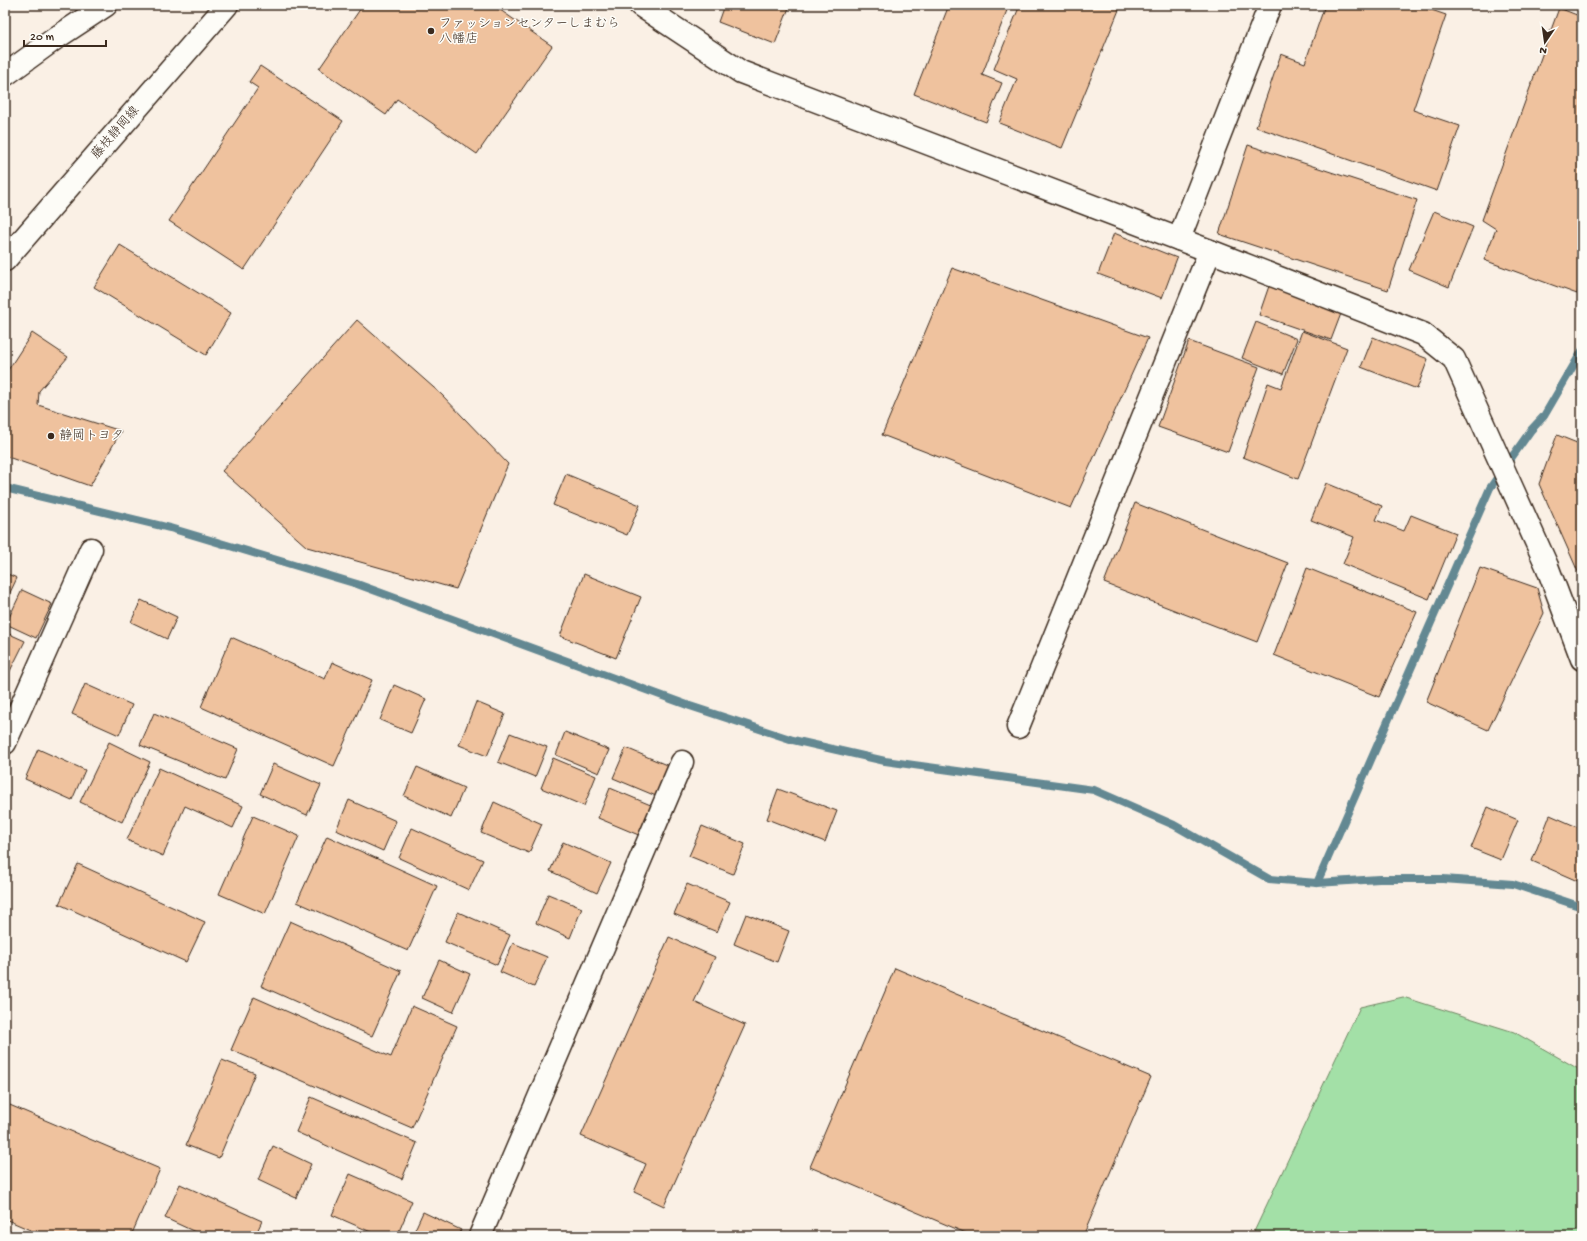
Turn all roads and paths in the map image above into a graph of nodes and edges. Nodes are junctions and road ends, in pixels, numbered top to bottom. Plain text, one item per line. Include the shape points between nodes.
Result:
1 (106, 5) edge
2 (227, 5) edge
3 (640, 5) edge
4 (1270, 5) edge
5 (5, 75) edge
6 (1179, 239) junction
7 (1210, 250) junction
8 (5, 260) edge
9 (91, 549) dead end
10 (1582, 659) edge
11 (1018, 727) dead end
12 (5, 743) edge
13 (682, 762) dead end
14 (480, 1236) edge

1 - 5 street
2 - 8 street, 藤枝静岡線
3 - 6 street via 741,72
4 - 6 street
6 - 7 street
7 - 10 street via 1423,334 1454,359 1547,566
7 - 11 street
9 - 12 street
13 - 14 street

